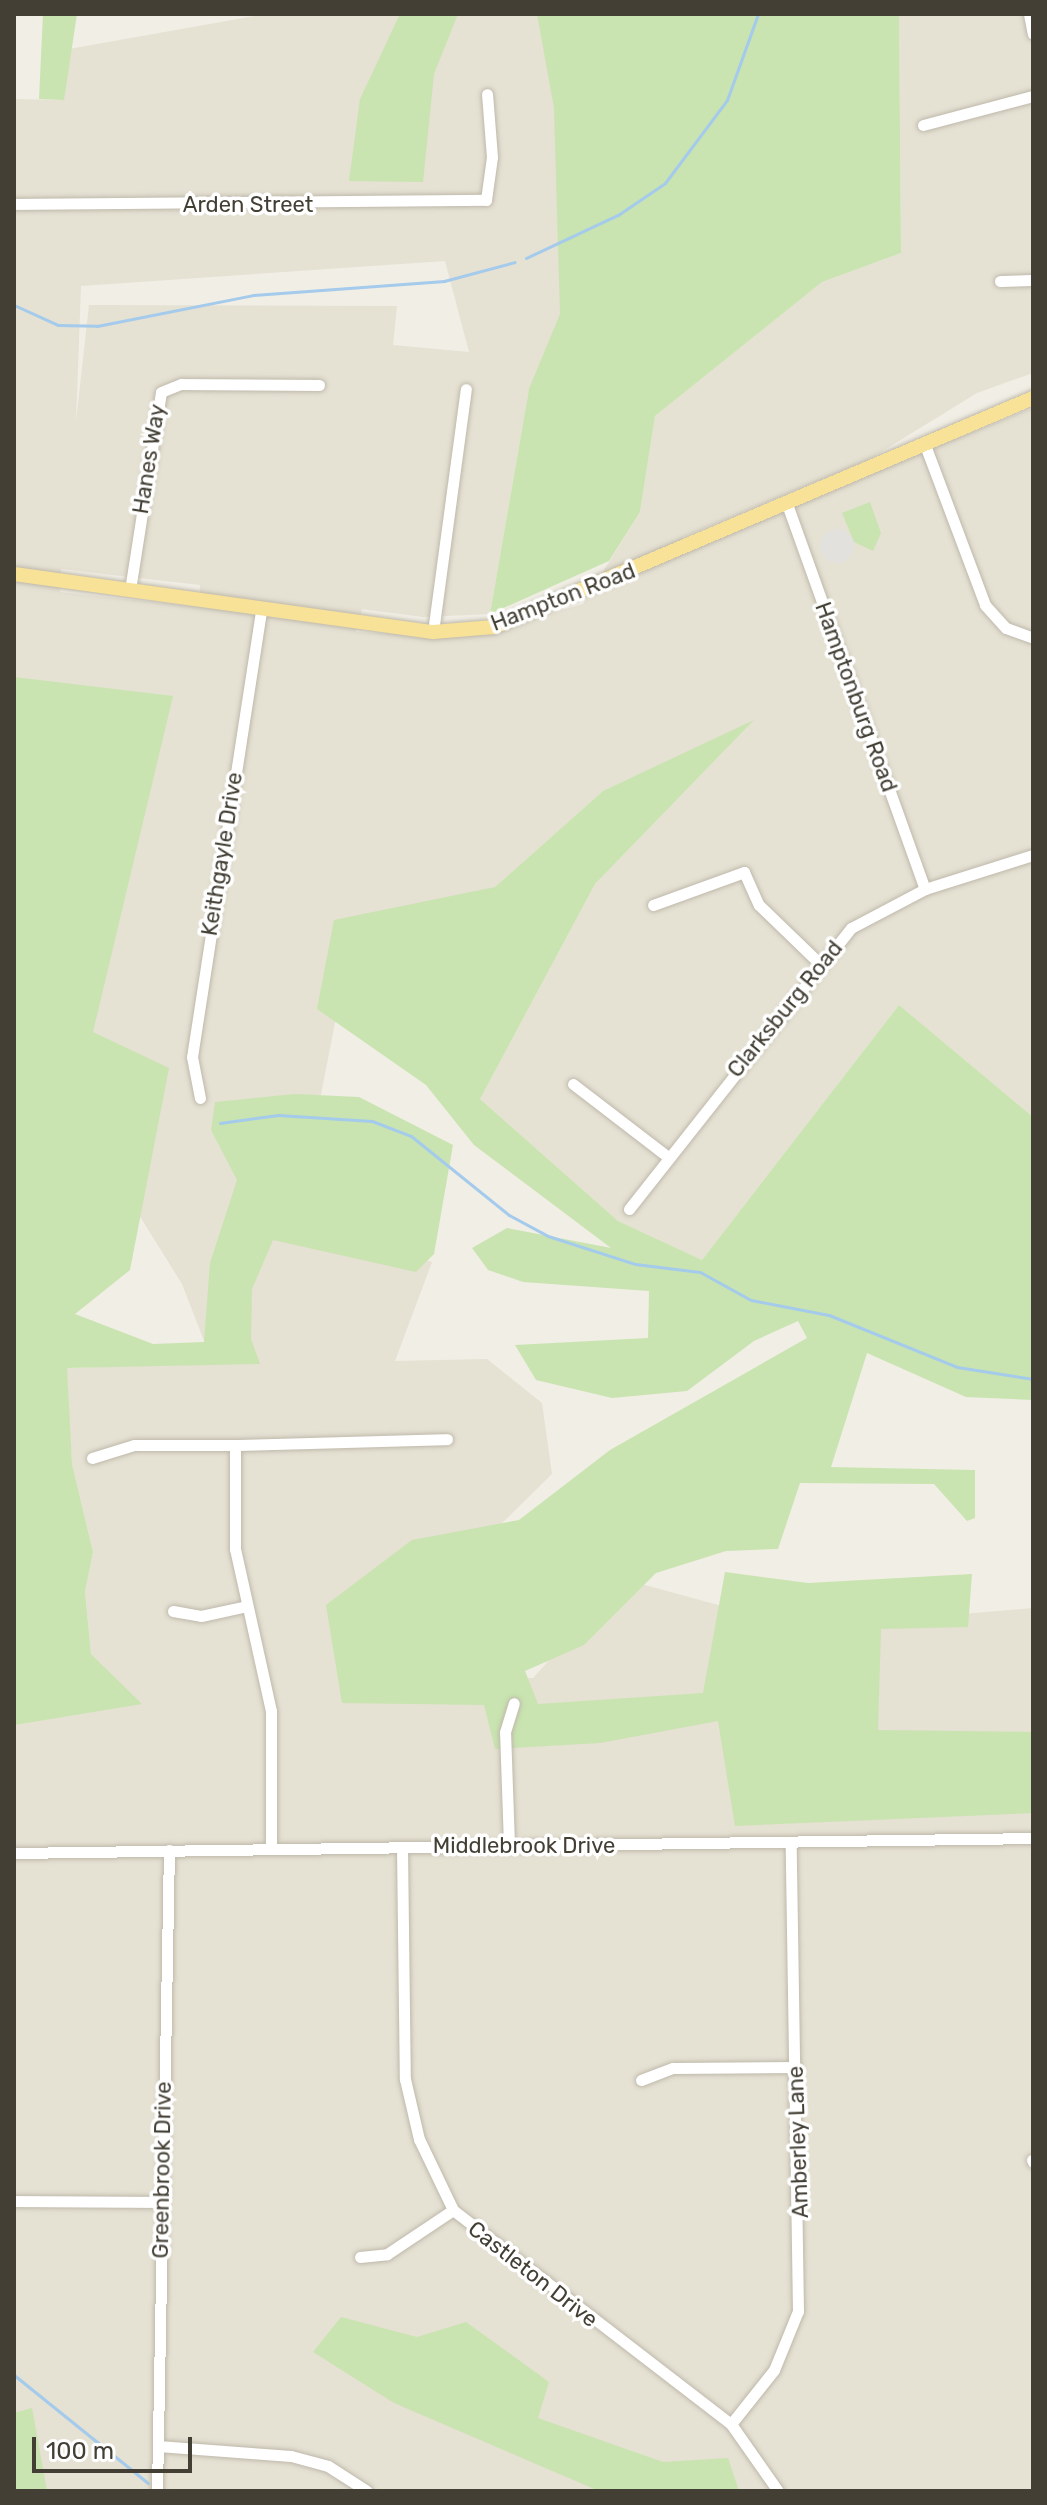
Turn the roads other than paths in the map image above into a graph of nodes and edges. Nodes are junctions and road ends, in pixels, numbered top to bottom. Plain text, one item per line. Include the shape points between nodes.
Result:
1 (1029, 14) edge
2 (1033, 34) edge
3 (487, 94) dead end
4 (1033, 96) edge
5 (923, 125) dead end
6 (14, 204) edge
7 (1033, 280) edge
8 (1000, 281) dead end
9 (319, 385) dead end
10 (466, 389) dead end
11 (1033, 398) edge
12 (925, 445) junction
13 (787, 504) junction
14 (14, 574) edge
15 (130, 590) junction
16 (261, 609) junction
17 (433, 632) junction
18 (1033, 638) edge
19 (1033, 855) edge
20 (925, 889) junction
21 (653, 905) dead end
22 (818, 962) junction
23 (573, 1084) dead end
24 (200, 1098) dead end
25 (668, 1157) junction
26 (629, 1209) dead end
27 (447, 1439) dead end
28 (235, 1445) junction
29 (92, 1458) dead end
30 (243, 1607) junction
31 (173, 1611) dead end
32 (514, 1703) dead end
33 (1033, 1838) edge
34 (791, 1842) junction
35 (509, 1845) junction
36 (402, 1847) junction
37 (271, 1849) junction
38 (169, 1850) junction
39 (14, 1853) edge
40 (796, 2067) junction
41 (641, 2080) dead end
42 (14, 2201) edge
43 (161, 2202) junction
44 (453, 2210) junction
45 (360, 2257) dead end
46 (731, 2424) junction
47 (158, 2446) junction
48 (157, 2491) edge
49 (367, 2491) edge
50 (778, 2491) edge

1 - 2 street
3 - 6 street, Arden Street via 490,195 481,201
4 - 5 street
7 - 8 street
9 - 15 street, Hanes Way via 181,384 161,392
10 - 17 street
11 - 12 main road, Hampton Road
12 - 13 main road, Hampton Road
12 - 18 street via 985,605 1006,628
13 - 17 main road, Hampton Road via 544,609 494,627
13 - 20 street, Hamptonburg Road
14 - 15 main road, Hampton Road
15 - 16 main road, Hampton Road
16 - 17 main road, Hampton Road
16 - 24 street, Keithgayle Drive via 192,1057
19 - 20 street, Clarksburg Road
20 - 22 street, Clarksburg Road via 851,928
21 - 22 street via 744,872 759,905
22 - 25 street, Clarksburg Road
23 - 25 street
25 - 26 street, Clarksburg Road
27 - 28 street
28 - 29 street via 134,1445
28 - 30 street
30 - 31 street via 201,1616
30 - 37 street via 271,1711
32 - 35 street via 505,1732
33 - 34 street, Middlebrook Drive
34 - 35 street, Middlebrook Drive
34 - 40 street, Amberley Lane
35 - 36 street, Middlebrook Drive
36 - 37 street, Middlebrook Drive
36 - 44 street, Castleton Drive via 405,2079 419,2139
37 - 38 street, Middlebrook Drive
38 - 39 street, Middlebrook Drive
38 - 43 street, Greenbrook Drive
40 - 41 street via 673,2068
40 - 46 street, Amberley Lane via 798,2311 774,2370
42 - 43 street
43 - 47 street, Greenbrook Drive
44 - 45 street via 387,2254
44 - 46 street, Castleton Drive
46 - 50 street, Castleton Drive
47 - 48 street, Greenbrook Drive
47 - 49 street via 291,2456 328,2466

